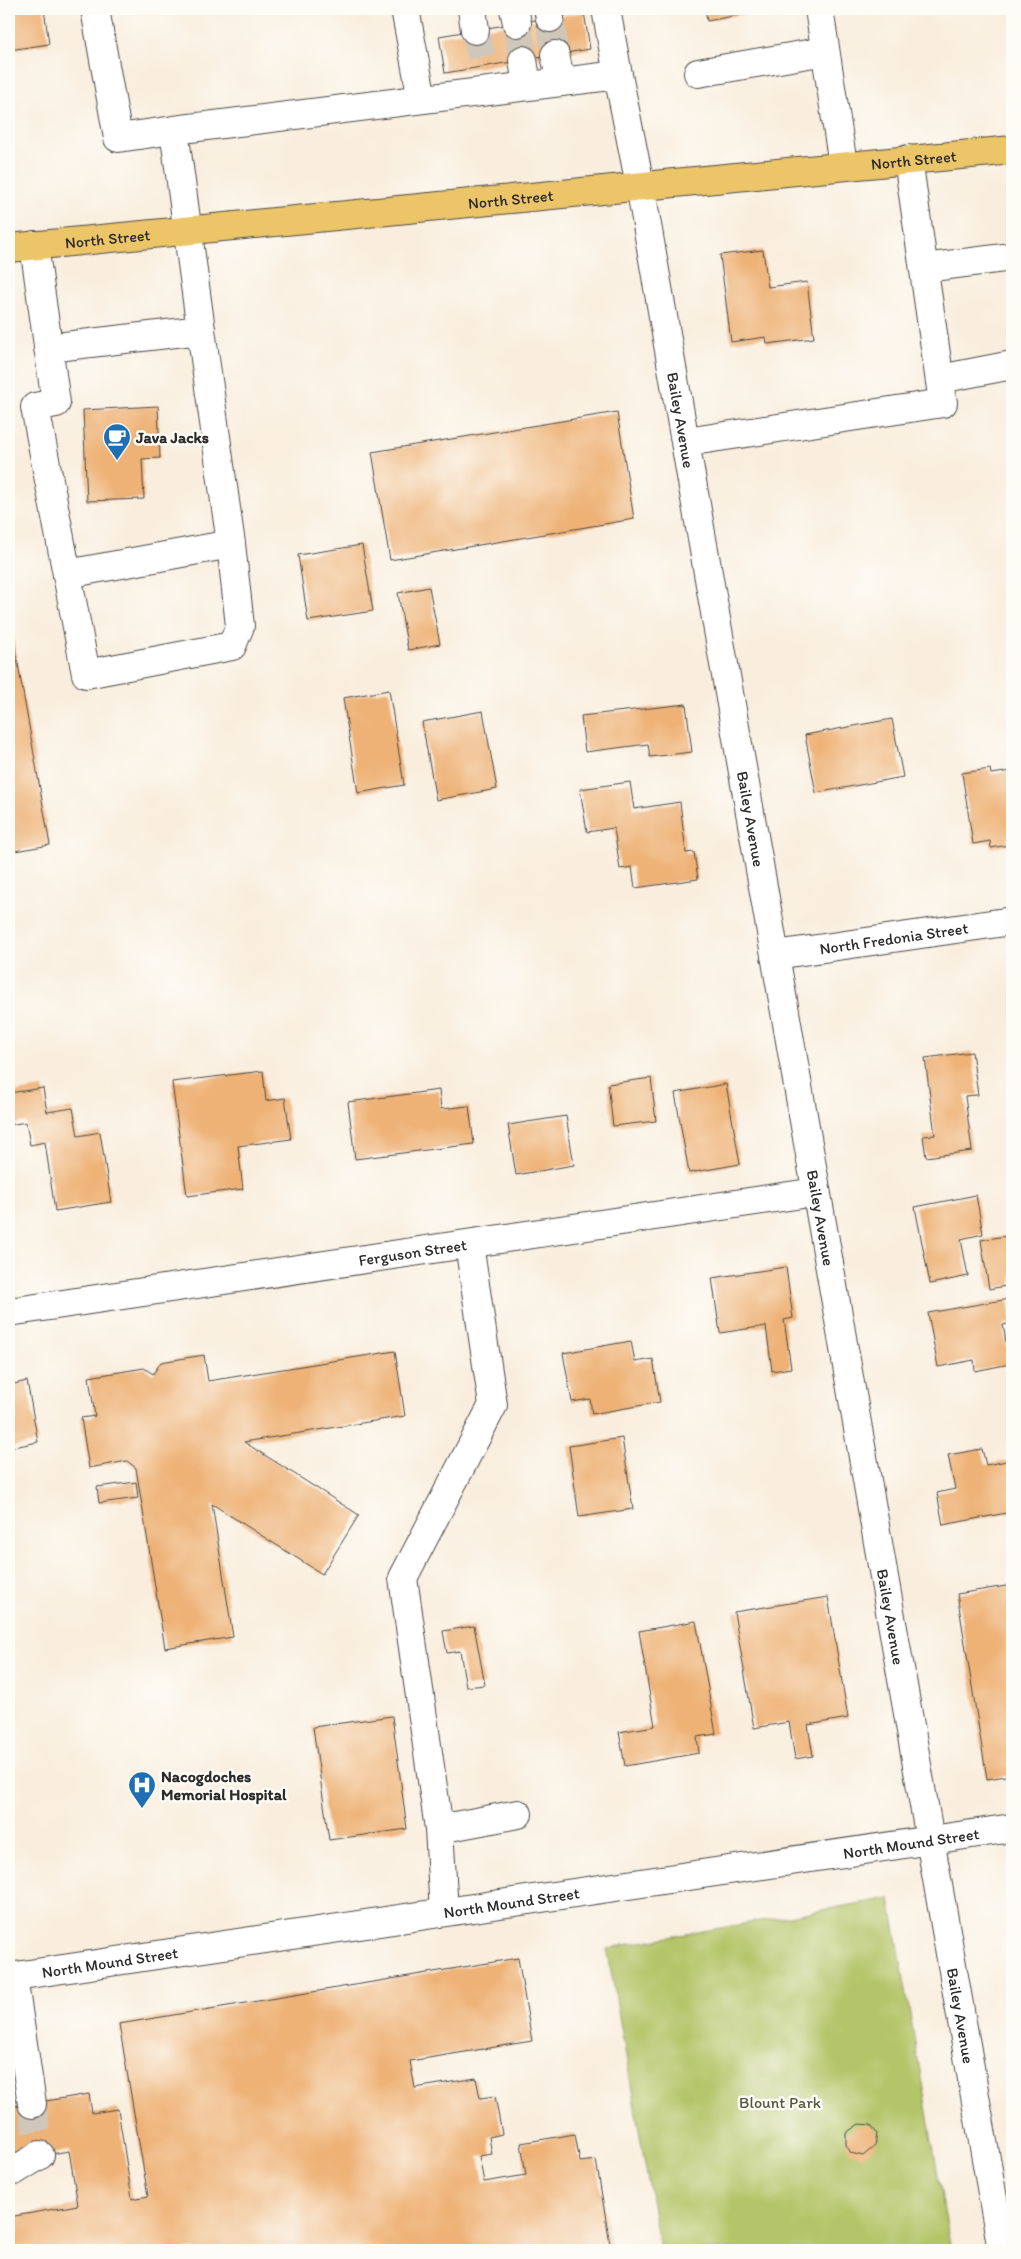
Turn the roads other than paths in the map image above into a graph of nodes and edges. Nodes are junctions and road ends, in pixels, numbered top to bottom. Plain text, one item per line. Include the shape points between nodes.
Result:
1 (95, 9) edge
2 (406, 9) edge
3 (606, 9) edge
4 (819, 9) edge
5 (825, 51) junction
6 (555, 55) tunnel mouth
7 (698, 73) dead end
8 (618, 74) junction
9 (561, 82) junction
10 (422, 99) junction
11 (174, 130) junction
12 (1012, 150) edge
13 (908, 159) junction
14 (843, 165) junction
15 (640, 185) junction
16 (189, 230) junction
17 (22, 246) edge
18 (1012, 256) edge
19 (924, 268) junction
20 (201, 330) junction
21 (48, 348) junction
22 (1012, 365) edge
23 (940, 379) junction
24 (686, 442) junction
25 (231, 544) junction
26 (67, 574) junction
27 (1012, 921) edge
28 (775, 955) junction
29 (816, 1192) junction
30 (469, 1244) junction
31 (9, 1312) edge
32 (518, 1814) dead end
33 (1012, 1828) edge
34 (439, 1829) junction
35 (929, 1842) junction
36 (444, 1912) junction
37 (11, 1977) edge
38 (32, 2104) tunnel mouth
39 (40, 2155) dead end
40 (9, 2172) edge
41 (1002, 2250) edge

1 - 11 street via 118,138
2 - 10 street
3 - 8 street, Bailey Avenue
4 - 5 street
5 - 7 street
5 - 14 street
6 - 9 street
8 - 9 street
8 - 15 street, Bailey Avenue
9 - 10 street via 525,73 485,78
10 - 11 street
11 - 16 street
12 - 13 main road, North Street
13 - 14 main road, North Street
13 - 19 street
14 - 15 main road, North Street
15 - 16 main road, North Street
15 - 24 street, Bailey Avenue
16 - 17 main road, North Street
16 - 20 street
17 - 21 street
18 - 19 street
19 - 23 street
20 - 21 street
20 - 25 street
21 - 26 street via 56,403 35,406
22 - 23 street
23 - 24 street via 943,403
24 - 28 street, Bailey Avenue
25 - 26 street
25 - 26 street via 240,626 232,646 86,674
27 - 28 street, North Fredonia Street
28 - 29 street, Bailey Avenue
29 - 30 street, Ferguson Street
29 - 35 street, Bailey Avenue
30 - 31 street, Ferguson Street
30 - 34 street via 493,1405 403,1578
32 - 34 street
33 - 35 street, North Mound Street
34 - 36 street
35 - 36 street, North Mound Street
35 - 41 street, Bailey Avenue
36 - 37 street, North Mound Street
37 - 38 street
39 - 40 street

